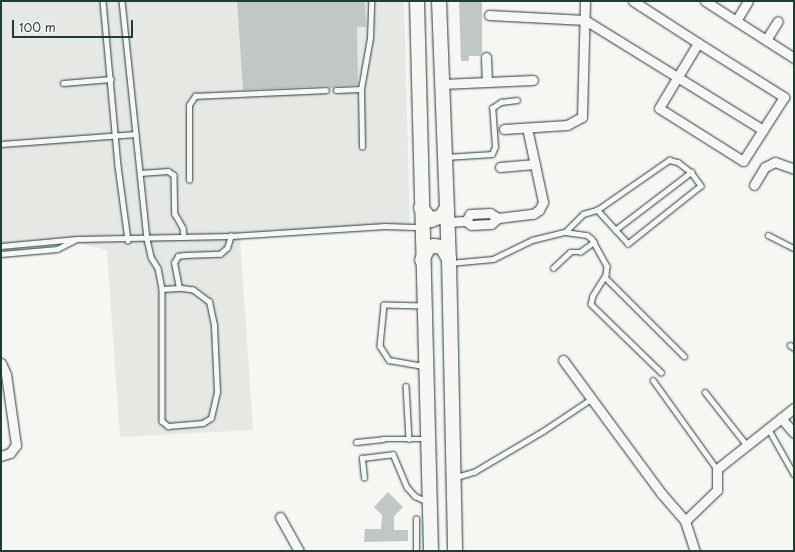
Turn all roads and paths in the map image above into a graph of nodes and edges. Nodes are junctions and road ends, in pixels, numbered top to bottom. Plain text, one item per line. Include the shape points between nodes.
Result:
1 (103, 1) edge
2 (122, 1) edge
3 (371, 1) edge
4 (417, 1) edge
5 (439, 1) edge
6 (585, 1) edge
7 (633, 1) edge
8 (706, 1) edge
9 (748, 1) edge
10 (489, 15) dead end
11 (585, 20) junction
12 (736, 20) junction
13 (778, 22) dead end
14 (766, 40) junction
15 (698, 43) junction
16 (486, 57) dead end
17 (794, 58) edge
18 (677, 77) junction
19 (111, 79) junction
20 (533, 80) dead end
21 (487, 81) junction
22 (63, 82) dead end
23 (442, 84) junction
24 (361, 89) junction
25 (326, 90) dead end
26 (336, 90) dead end
27 (517, 100) dead end
28 (527, 128) junction
29 (504, 129) dead end
30 (762, 130) junction
31 (115, 134) junction
32 (136, 134) junction
33 (1, 144) edge
34 (362, 147) dead end
35 (444, 157) junction
36 (536, 164) junction
37 (500, 167) dead end
38 (794, 169) edge
39 (691, 172) junction
40 (140, 173) junction
41 (190, 180) dead end
42 (754, 185) dead end
43 (421, 208) junction
44 (597, 210) junction
45 (446, 215) junction
46 (421, 227) junction
47 (614, 230) junction
48 (565, 232) junction
49 (768, 235) dead end
50 (231, 236) junction
51 (184, 238) junction
52 (77, 239) junction
53 (147, 239) junction
54 (128, 240) junction
55 (594, 242) junction
56 (1, 246) edge
57 (794, 248) edge
58 (1, 254) edge
59 (422, 260) junction
60 (449, 261) junction
61 (553, 268) dead end
62 (604, 277) junction
63 (179, 288) junction
64 (162, 289) junction
65 (424, 306) junction
66 (684, 356) dead end
67 (564, 360) dead end
68 (1, 363) edge
69 (425, 366) junction
70 (661, 372) dead end
71 (653, 380) dead end
72 (406, 386) dead end
73 (705, 392) dead end
74 (591, 399) junction
75 (794, 408) edge
76 (781, 418) junction
77 (768, 427) junction
78 (794, 433) edge
79 (409, 439) junction
80 (428, 439) junction
81 (356, 442) dead end
82 (746, 444) junction
83 (1, 456) edge
84 (716, 469) junction
85 (794, 474) edge
86 (454, 477) junction
87 (364, 478) dead end
88 (430, 502) junction
89 (280, 517) dead end
90 (416, 519) dead end
91 (685, 521) junction
92 (299, 551) edge
93 (416, 551) edge
94 (431, 551) edge
95 (455, 551) edge
96 (695, 551) edge

1 - 19 lane
2 - 32 lane
3 - 24 lane via 370,38
4 - 43 main road
5 - 23 main road
6 - 11 street
7 - 15 street
8 - 12 street
9 - 12 street
10 - 11 street
11 - 18 street
11 - 28 street via 582,117 567,125
12 - 14 street
13 - 14 street
14 - 17 street
15 - 18 street
15 - 30 street via 784,97
16 - 21 street
18 - 30 street
18 - 30 street via 659,108 743,161
19 - 22 lane
19 - 31 lane
20 - 21 street
21 - 23 street
23 - 35 main road
24 - 26 lane
24 - 34 lane
25 - 41 lane via 195,96 189,105
27 - 35 lane via 501,102 492,108 495,147 492,154
28 - 29 street
28 - 36 street
31 - 32 lane
31 - 33 lane
31 - 54 lane
32 - 40 lane
35 - 45 main road
36 - 37 street
36 - 45 street via 543,197 539,210 533,214 498,218 490,213 470,214 466,221
38 - 42 street via 775,162 765,167
39 - 44 lane via 678,162 669,160
39 - 47 lane
39 - 47 lane via 699,182 700,190 632,242 624,242
40 - 51 lane via 168,171 174,175 175,214 183,228
40 - 53 lane
43 - 45 main road via 424,215 431,220
43 - 46 main road
44 - 47 lane
44 - 48 lane via 583,214
45 - 60 main road
46 - 50 lane via 385,226
46 - 59 main road
48 - 55 lane via 587,235
48 - 60 lane via 532,240 493,259
49 - 57 lane
50 - 51 lane
50 - 63 lane via 227,248 220,254 178,256 174,263 174,271
51 - 53 lane
52 - 54 lane
52 - 56 lane
52 - 58 lane via 58,249
53 - 54 lane
53 - 64 lane via 151,257 158,268
55 - 61 lane via 580,252 570,252
55 - 62 lane via 607,266
59 - 60 main road via 426,251 434,246 442,247
59 - 65 main road
60 - 86 main road
62 - 66 lane
62 - 70 lane via 591,304
63 - 64 lane
63 - 64 lane via 193,290 209,302 214,325 218,392 211,418 203,423 168,426 162,421
65 - 69 main road
65 - 69 lane via 384,305 380,346 389,360
67 - 74 street
68 - 83 street via 6,374 16,445 10,454
69 - 80 main road
71 - 84 lane
72 - 79 lane
73 - 82 lane
74 - 86 lane via 474,472
74 - 91 street
75 - 76 street
76 - 77 street
76 - 78 street
77 - 82 street
77 - 85 lane
79 - 80 lane
79 - 81 lane
80 - 88 main road
82 - 84 street
84 - 91 street via 717,490
86 - 95 main road
87 - 88 lane via 362,458 393,454 407,487 415,496
88 - 94 main road
89 - 92 street
90 - 93 lane
91 - 96 street

